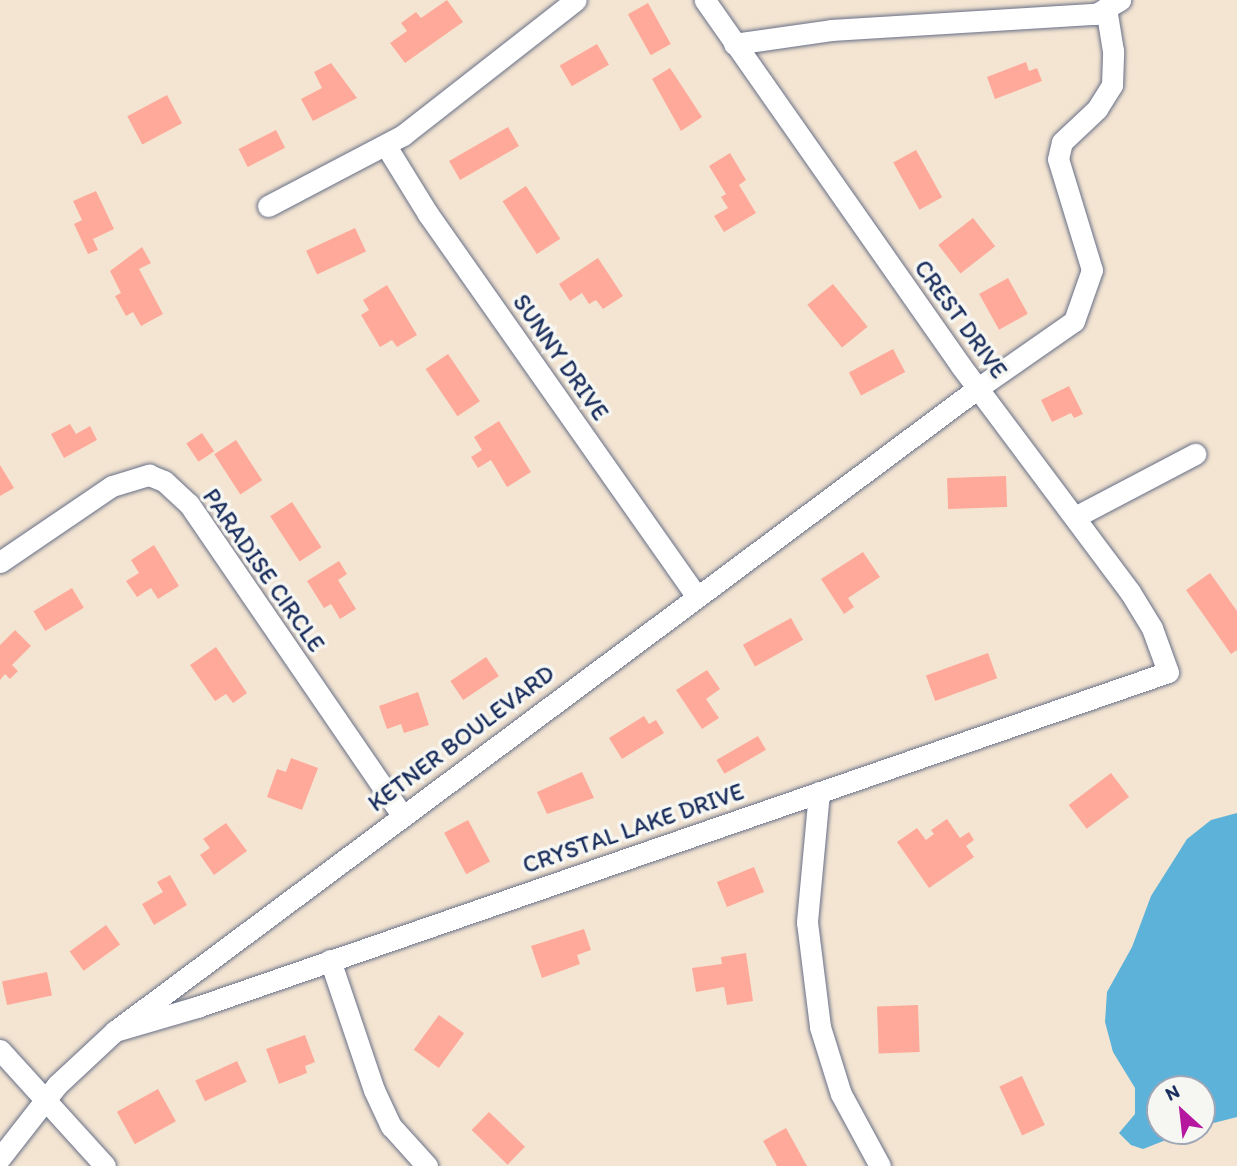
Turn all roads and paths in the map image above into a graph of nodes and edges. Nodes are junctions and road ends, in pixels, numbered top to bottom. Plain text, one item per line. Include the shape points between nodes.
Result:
1 (576, 0) edge
2 (705, 0) edge
3 (1113, 4) edge
4 (734, 44) junction
5 (386, 146) junction
6 (268, 206) dead end
7 (978, 388) junction
8 (1195, 454) dead end
9 (1075, 517) junction
10 (0, 562) edge
11 (696, 596) junction
12 (1168, 671) joint
13 (818, 792) junction
14 (402, 815) junction
15 (330, 960) junction
16 (114, 1031) junction
17 (0, 1050) edge
18 (46, 1098) junction
19 (0, 1157) edge
20 (105, 1166) edge
21 (427, 1166) edge
22 (880, 1166) edge

1 - 5 street
2 - 4 street, CREST DRIVE
3 - 4 street via 1096,14 831,30
3 - 7 street, KETNER BOULEVARD via 1112,85 1097,109 1062,142 1058,159 1092,270 1074,321
4 - 7 street, CREST DRIVE
5 - 6 street
5 - 11 street, SUNNY DRIVE
7 - 9 street, CREST DRIVE
7 - 11 street, KETNER BOULEVARD
8 - 9 street
9 - 12 street, CREST DRIVE via 1152,628
10 - 14 street, PARADISE CIRCLE via 112,485 149,475 164,481 189,504
11 - 14 street, KETNER BOULEVARD
12 - 13 street, CRYSTAL LAKE DRIVE
13 - 15 street, CRYSTAL LAKE DRIVE
13 - 22 street via 807,922 820,1027 841,1094
14 - 16 street, KETNER BOULEVARD
15 - 16 street, CRYSTAL LAKE DRIVE
15 - 21 street via 380,1102 403,1143
16 - 18 street, KETNER BOULEVARD
17 - 18 street
18 - 19 street, KETNER BOULEVARD
18 - 20 street

